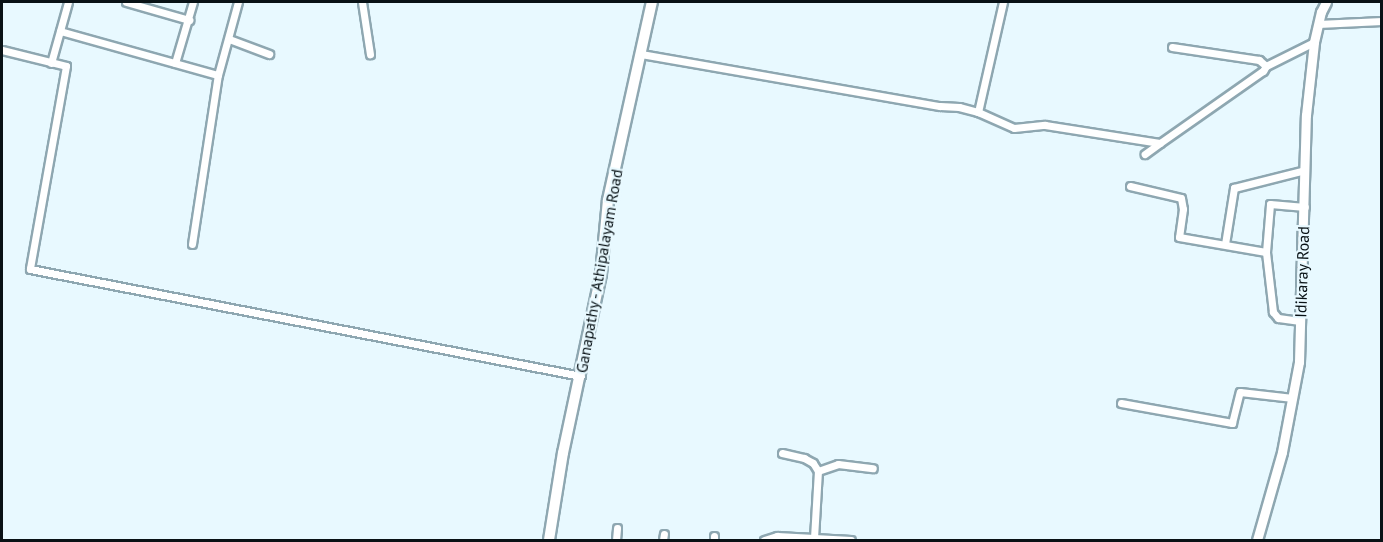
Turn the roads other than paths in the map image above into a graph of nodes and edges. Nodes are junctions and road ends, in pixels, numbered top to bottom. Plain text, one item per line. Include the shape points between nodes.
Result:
1 (68, 2) edge
2 (126, 2) edge
3 (193, 2) edge
4 (238, 2) edge
5 (362, 2) edge
6 (652, 2) edge
7 (1003, 2) edge
8 (1326, 2) edge
9 (189, 20) junction
10 (1382, 21) edge
11 (1318, 24) junction
12 (60, 31) junction
13 (229, 39) junction
14 (1314, 42) junction
15 (1172, 47) dead end
16 (2, 50) edge
17 (269, 54) dead end
18 (369, 54) dead end
19 (641, 54) junction
20 (51, 63) junction
21 (175, 63) junction
22 (1266, 66) junction
23 (218, 75) junction
24 (978, 112) junction
25 (1160, 143) junction
26 (1145, 154) dead end
27 (1305, 170) junction
28 (1130, 186) dead end
29 (1305, 207) junction
30 (192, 244) dead end
31 (1225, 244) junction
32 (1266, 252) junction
33 (1300, 321) junction
34 (581, 376) junction
35 (1293, 398) junction
36 (1121, 403) dead end
37 (782, 453) dead end
38 (873, 468) dead end
39 (818, 471) junction
40 (618, 528) dead end
41 (814, 538) junction
42 (549, 540) edge
43 (616, 540) edge
44 (764, 540) edge
45 (851, 540) edge
46 (1257, 540) edge

1 - 12 street
2 - 9 street
3 - 9 street
4 - 13 street
5 - 18 street
6 - 19 main road, Ganapathy - Athipalayam Road
7 - 24 street
8 - 11 street, Idikaray Road
9 - 21 street
10 - 11 street
11 - 14 street, Idikaray Road
12 - 20 street
12 - 21 street
13 - 17 street
13 - 23 street
14 - 22 street
14 - 27 street, Idikaray Road
15 - 22 street via 1259,60
16 - 20 street
19 - 24 street
19 - 34 main road, Ganapathy - Athipalayam Road via 608,200 601,274
20 - 34 street via 66,66 30,269
21 - 23 street
22 - 25 street
23 - 30 street
24 - 25 street via 1014,128 1045,125
25 - 26 street
27 - 29 street, Idikaray Road
27 - 31 street via 1234,189
28 - 31 street via 1181,198 1179,237
29 - 32 street via 1270,204
29 - 33 street, Idikaray Road
31 - 32 street
32 - 33 street via 1273,312 1278,318
33 - 35 street, Idikaray Road
34 - 42 main road, Ganapathy - Athipalayam Road
35 - 36 street via 1239,392 1232,423
35 - 46 street, Idikaray Road
37 - 39 street via 804,458
38 - 39 street via 838,464
39 - 41 street
40 - 43 street
41 - 44 street via 777,536
41 - 45 street

